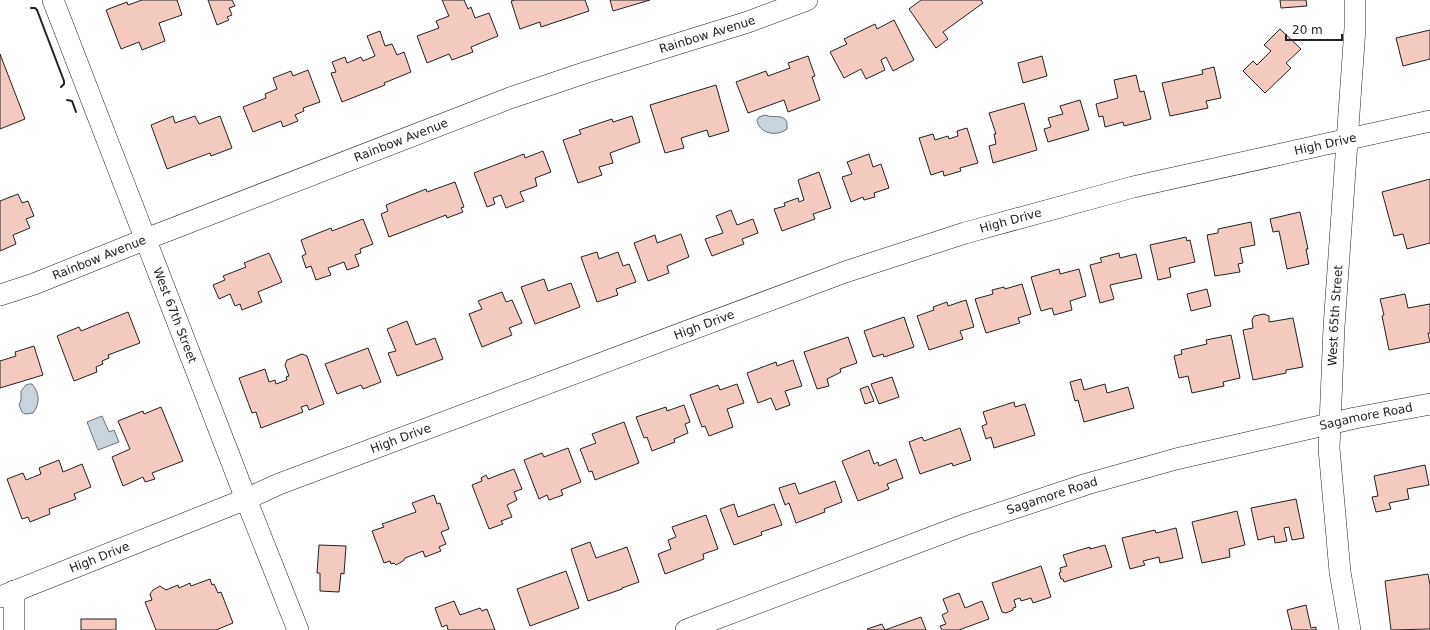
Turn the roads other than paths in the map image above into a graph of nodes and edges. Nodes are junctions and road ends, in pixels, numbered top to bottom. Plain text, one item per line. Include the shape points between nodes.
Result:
1 (53, 0) edge
2 (807, 0) edge
3 (1355, 0) edge
4 (1430, 122) edge
5 (1348, 139) junction
6 (146, 239) junction
7 (0, 295) edge
8 (1430, 404) edge
9 (1330, 424) junction
10 (246, 499) junction
11 (7, 594) edge
12 (14, 630) edge
13 (298, 630) edge
14 (686, 630) edge
15 (1350, 630) edge

1 - 6 street, West 67th Street
2 - 6 street, Rainbow Avenue via 748,22 510,98
3 - 5 street, West 65th Street
4 - 5 street, High Drive
5 - 9 street, West 65th Street via 1334,327
5 - 10 street, High Drive via 1133,187 965,233 845,272 279,484
6 - 7 street, Rainbow Avenue
6 - 10 street, West 67th Street
8 - 9 street, Sagamore Road
9 - 14 street, Sagamore Road via 1087,484 964,525
9 - 15 street, West 65th Street via 1329,448 1340,572
10 - 11 street, High Drive
10 - 13 street, West 67th Street
11 - 12 street

